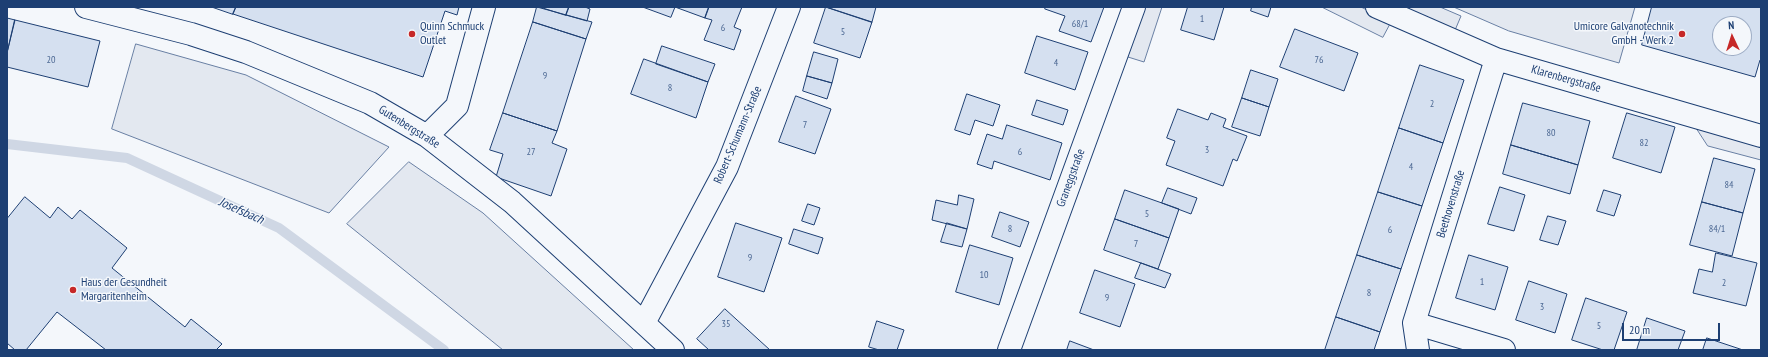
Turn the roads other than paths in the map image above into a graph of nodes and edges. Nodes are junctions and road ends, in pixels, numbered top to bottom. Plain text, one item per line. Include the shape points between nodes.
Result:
1 (86, 7) edge
2 (484, 7) edge
3 (789, 7) edge
4 (1134, 7) edge
5 (1377, 7) edge
6 (148, 14) edge
7 (1496, 60) junction
8 (427, 136) junction
9 (1761, 136) edge
10 (644, 323) junction
11 (1414, 323) junction
12 (672, 350) edge
13 (1009, 350) edge
14 (1418, 350) edge
15 (1504, 350) edge

1 - 6 street, Gutenbergstraße
2 - 8 street via 457,106
3 - 10 street, Robert-Schumann-Straße via 727,166
4 - 13 street, Graneggstraße
5 - 7 street, Klarenbergstraße
6 - 8 street, Gutenbergstraße via 191,34 246,52 370,103
7 - 9 street, Klarenbergstraße
7 - 11 street, Beethovenstraße
8 - 10 street, Gutenbergstraße via 512,202
10 - 12 street, Gutenbergstraße
11 - 14 street, Beethovenstraße
11 - 15 street

